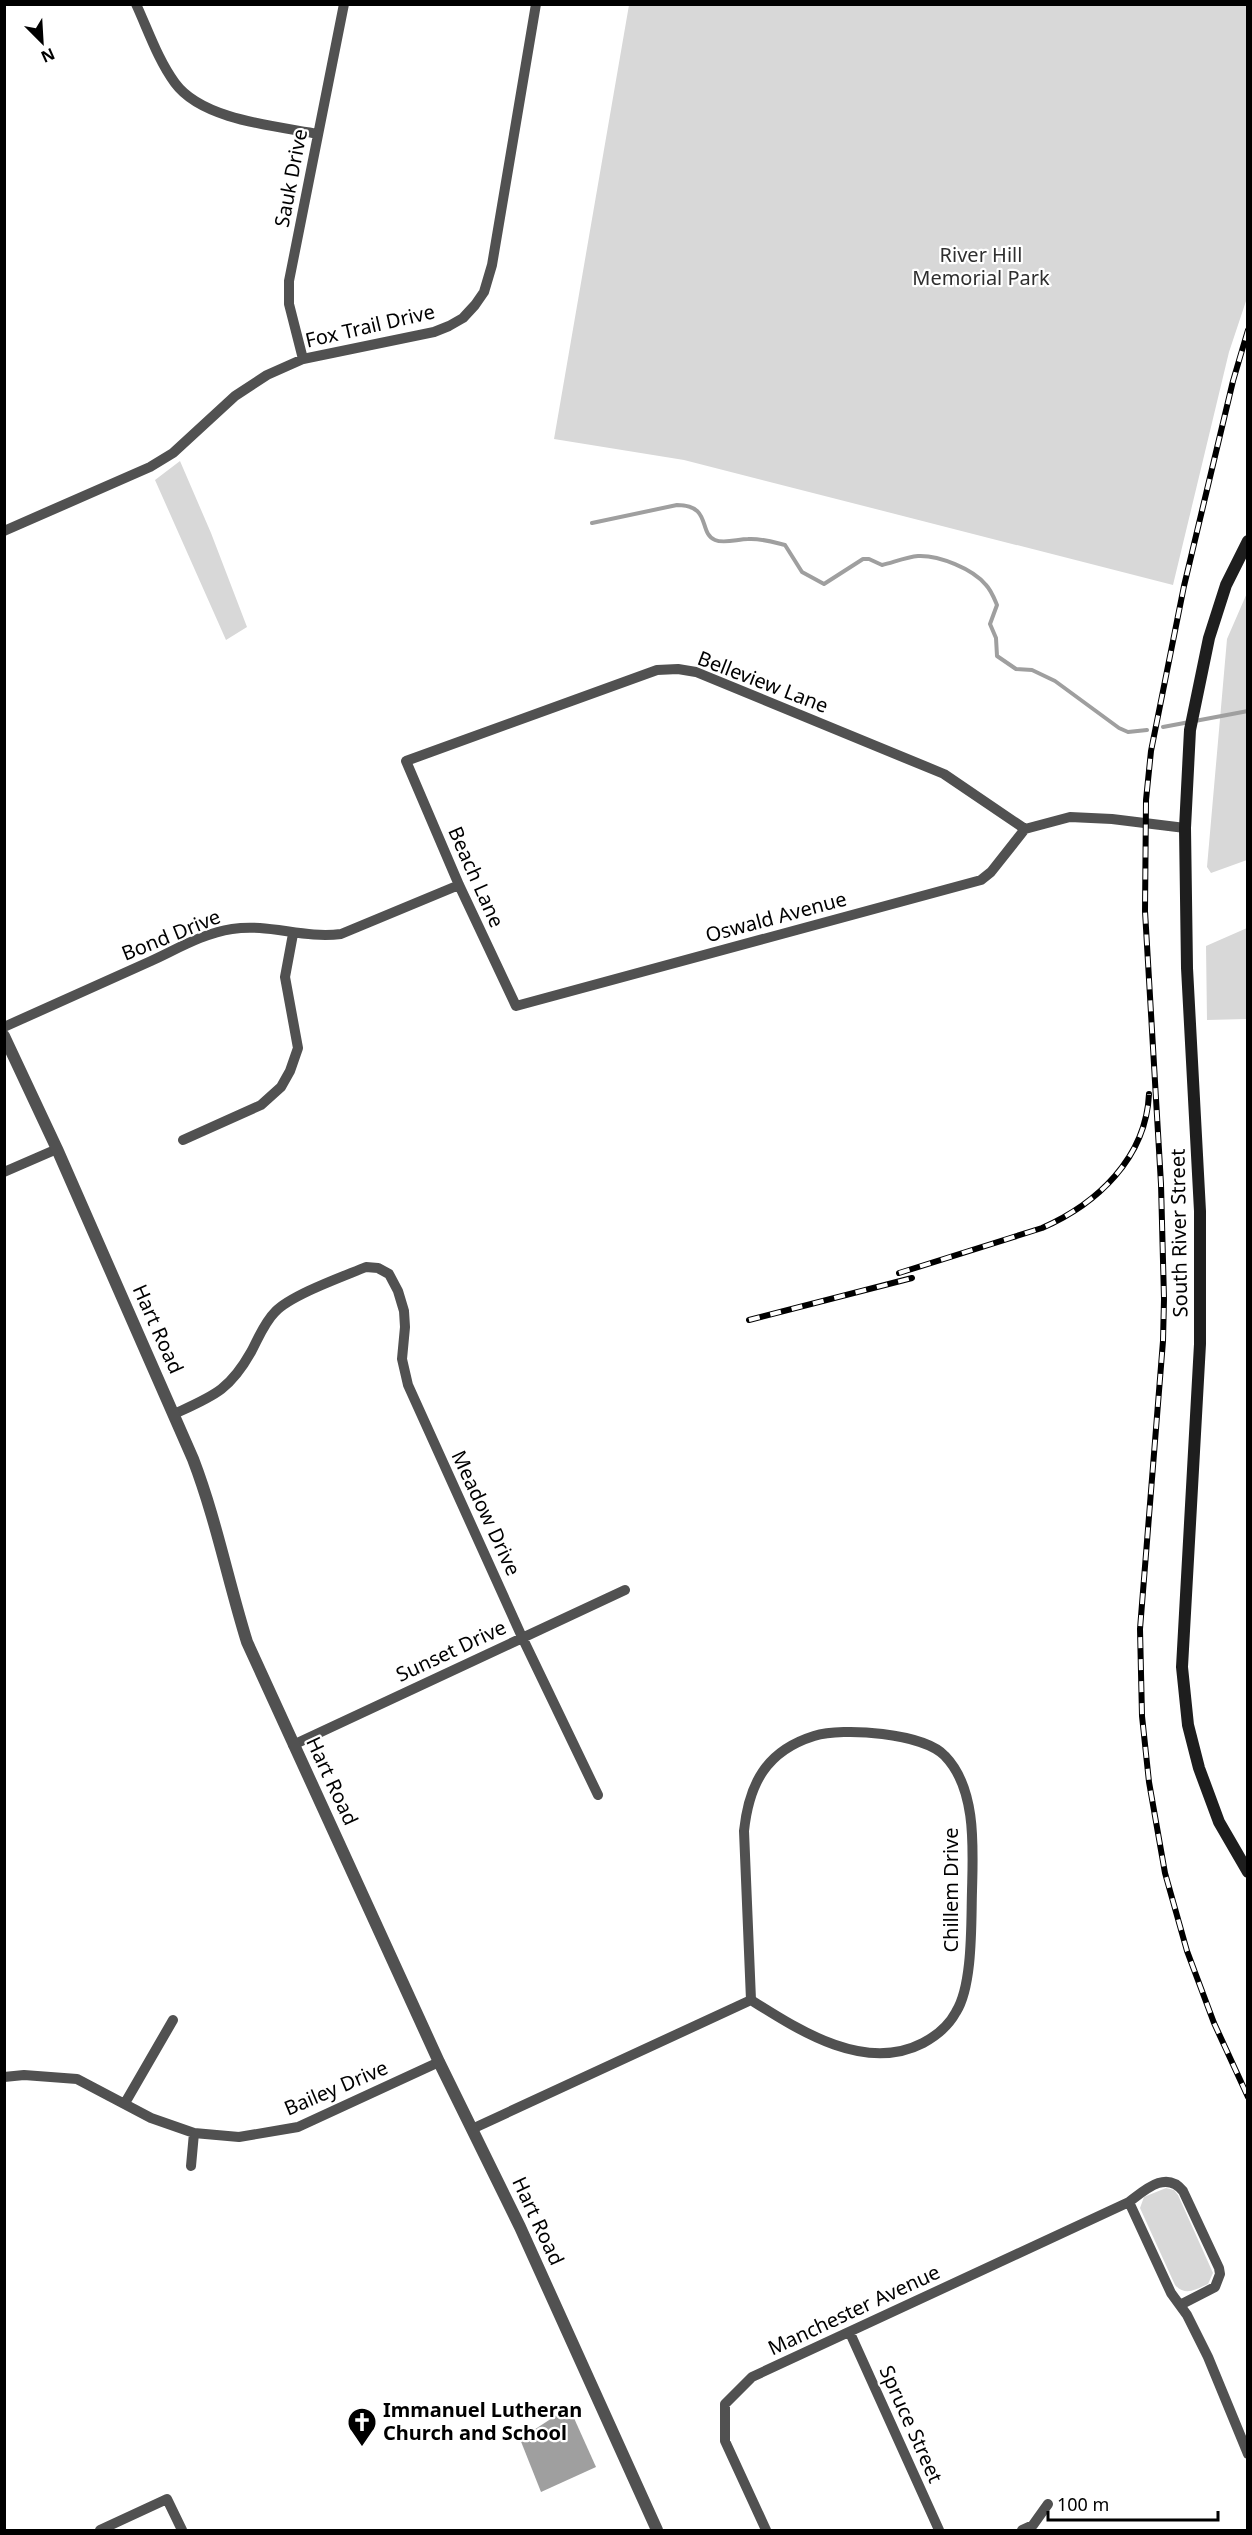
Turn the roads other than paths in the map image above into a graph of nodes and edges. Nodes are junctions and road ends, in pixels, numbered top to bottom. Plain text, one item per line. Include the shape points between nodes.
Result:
1 (136, 4) edge
2 (344, 4) edge
3 (536, 4) edge
4 (318, 134) junction
5 (303, 359) junction
6 (4, 531) edge
7 (1248, 541) edge
8 (406, 761) joint
9 (1185, 828) junction
10 (1025, 829) junction
11 (459, 885) junction
12 (293, 934) junction
13 (516, 1006) joint
14 (4, 1027) edge
15 (4, 1036) edge
16 (183, 1140) dead end
17 (57, 1149) junction
18 (4, 1172) edge
19 (174, 1414) junction
20 (625, 1590) dead end
21 (522, 1637) junction
22 (293, 1744) junction
23 (598, 1795) dead end
24 (1248, 1872) edge
25 (751, 2000) junction
26 (173, 2020) dead end
27 (439, 2062) junction
28 (4, 2077) edge
29 (125, 2103) junction
30 (472, 2130) junction
31 (194, 2133) junction
32 (191, 2166) dead end
33 (1129, 2202) junction
34 (1180, 2305) junction
35 (850, 2333) junction
36 (1248, 2454) edge
37 (1048, 2504) dead end
38 (100, 2530) edge
39 (182, 2530) edge
40 (657, 2530) edge
41 (766, 2530) edge
42 (939, 2530) edge
43 (1022, 2530) edge

1 - 4 street via 168,73 195,103 218,114
2 - 4 street, Sauk Drive
3 - 5 street, Fox Trail Drive via 492,265 484,292 464,318 434,332
4 - 5 street, Sauk Drive via 289,281 289,304
5 - 6 street, Fox Trail Drive via 267,375 235,396 173,453 150,467
7 - 9 main road, South River Street via 1226,585 1209,638 1190,730
8 - 10 street, Belleview Lane via 657,670 678,669 696,672 944,774
8 - 11 street, Beach Lane
9 - 10 street via 1070,817
9 - 24 main road, South River Street via 1200,1275 1197,1416 1183,1630 1184,1701 1207,1793
10 - 13 street, Oswald Avenue via 992,872 981,879
11 - 12 street, Bond Drive via 351,931 327,936
11 - 13 street, Beach Lane
12 - 14 street, Bond Drive via 266,927 212,933
12 - 16 street via 285,977 298,1048 290,1071 281,1087 261,1104
15 - 17 street, Hart Road
17 - 18 street
17 - 19 street, Hart Road
19 - 21 street, Meadow Drive via 213,1397 229,1384 242,1369 267,1322 281,1307 366,1267 389,1274 404,1311 404,1372
19 - 22 street, Hart Road via 208,1498 247,1642
20 - 21 street, Sunset Drive
21 - 22 street, Sunset Drive
21 - 23 street, Meadow Drive
22 - 27 street, Hart Road
25 - 25 street, Chillem Drive via 744,1831 755,1781 771,1761 791,1746 835,1732 901,1737 944,1754 957,1770 964,1790 972,1837 969,1963 957,2011 932,2038 915,2047 892,2054 866,2054 839,2047
25 - 30 street
26 - 29 street
27 - 30 street, Hart Road
27 - 31 street, Bailey Drive via 298,2127 239,2137
28 - 29 street, Bailey Drive via 77,2079
29 - 31 street, Bailey Drive via 151,2118
30 - 40 street, Hart Road
31 - 32 street
33 - 34 street
33 - 34 street, Manchester Avenue via 1163,2181 1175,2183 1183,2191 1220,2274 1210,2290
33 - 35 street, Manchester Avenue
34 - 36 street via 1208,2357
35 - 41 street, Manchester Avenue via 752,2377 725,2404 724,2440
35 - 42 street, Spruce Street
37 - 43 street via 1033,2525
38 - 39 street via 167,2499

